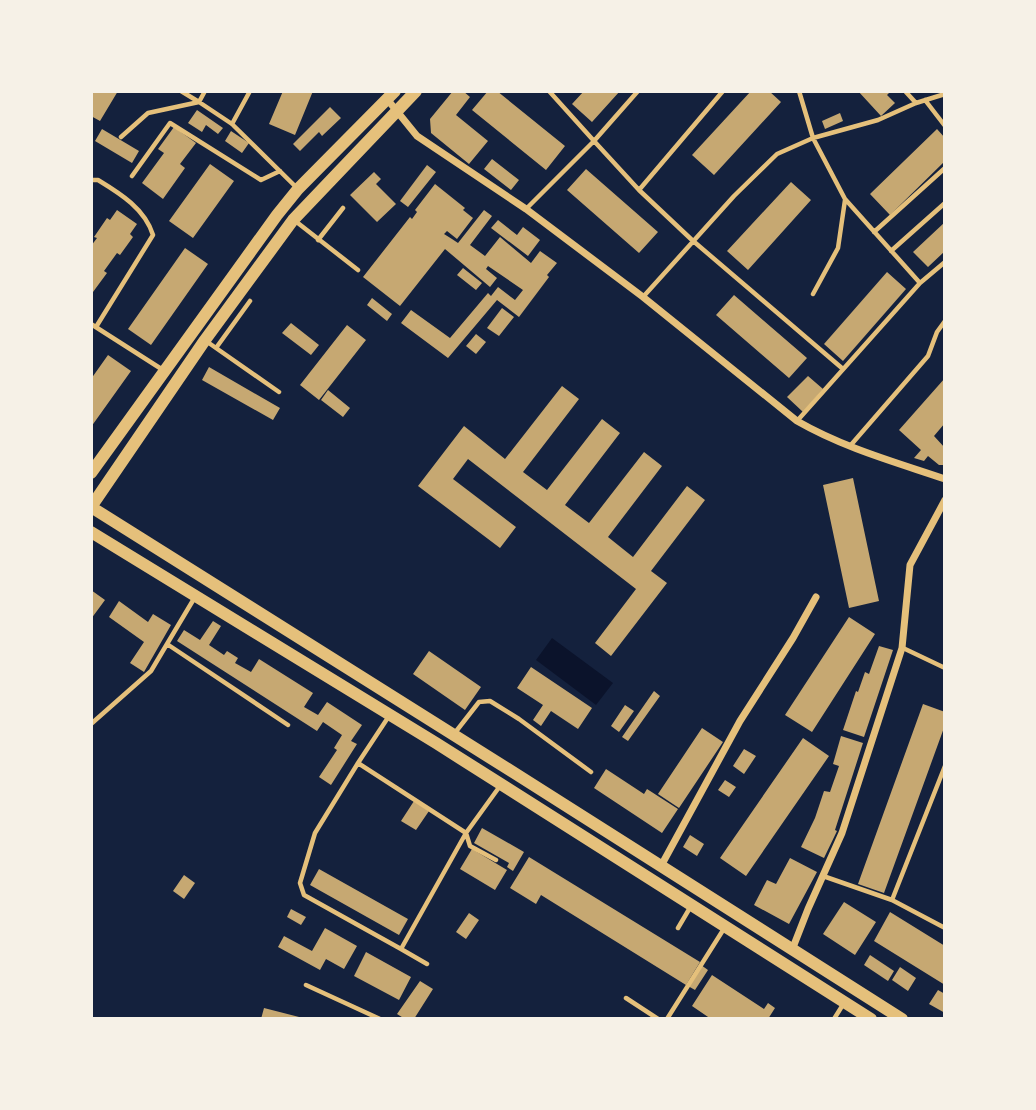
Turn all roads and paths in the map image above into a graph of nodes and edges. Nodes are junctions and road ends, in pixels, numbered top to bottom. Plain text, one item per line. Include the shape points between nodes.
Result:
1 (181, 91) edge
2 (205, 91) edge
3 (250, 91) edge
4 (416, 91) edge
5 (549, 91) edge
6 (638, 91) edge
7 (723, 91) edge
8 (799, 91) edge
9 (905, 91) edge
10 (945, 94) edge
11 (391, 95) edge
12 (925, 100) junction
13 (199, 102) junction
14 (916, 103) junction
15 (396, 111) junction
16 (232, 124) junction
17 (945, 126) edge
18 (121, 137) dead end
19 (813, 138) junction
20 (594, 141) junction
21 (945, 168) edge
22 (280, 171) junction
23 (132, 176) dead end
24 (91, 180) edge
25 (299, 189) junction
26 (639, 190) junction
27 (845, 199) junction
28 (945, 203) edge
29 (343, 208) dead end
30 (526, 209) junction
31 (293, 220) junction
32 (874, 232) junction
33 (318, 240) junction
34 (692, 240) junction
35 (891, 251) junction
36 (945, 262) edge
37 (358, 270) dead end
38 (920, 283) junction
39 (813, 294) dead end
40 (643, 296) junction
41 (250, 301) dead end
42 (945, 321) edge
43 (94, 325) edge
44 (205, 340) junction
45 (216, 348) junction
46 (843, 369) junction
47 (164, 370) junction
48 (279, 392) dead end
49 (797, 421) junction
50 (849, 446) junction
51 (91, 473) edge
52 (945, 479) edge
53 (945, 500) edge
54 (91, 507) edge
55 (91, 532) edge
56 (195, 596) junction
57 (816, 597) dead end
58 (167, 644) junction
59 (902, 648) junction
60 (945, 668) edge
61 (389, 715) junction
62 (91, 724) edge
63 (288, 725) dead end
64 (453, 734) junction
65 (358, 764) junction
66 (945, 766) edge
67 (591, 772) dead end
68 (501, 785) junction
69 (466, 833) junction
70 (496, 860) dead end
71 (661, 866) junction
72 (823, 876) junction
73 (685, 882) junction
74 (678, 897) junction
75 (892, 900) junction
76 (691, 905) junction
77 (725, 926) junction
78 (678, 928) dead end
79 (945, 928) edge
80 (401, 948) junction
81 (792, 950) junction
82 (427, 964) dead end
83 (306, 985) dead end
84 (626, 998) dead end
85 (845, 1003) junction
86 (380, 1019) edge
87 (658, 1019) edge
88 (667, 1019) edge
89 (834, 1019) edge
90 (871, 1019) edge
91 (902, 1019) edge

1 - 13 lane
2 - 13 lane
3 - 16 lane
4 - 15 main road
5 - 20 lane
6 - 20 lane
7 - 26 lane
8 - 19 lane
9 - 14 lane
10 - 12 lane
11 - 15 street
11 - 25 main road
12 - 14 lane
12 - 17 lane
13 - 16 lane
13 - 18 lane via 148,113
14 - 19 lane via 878,120
15 - 30 street via 417,136
15 - 31 main road
16 - 22 lane
19 - 27 lane
19 - 34 lane via 777,154
20 - 26 lane
20 - 30 lane
21 - 32 lane
22 - 23 lane via 261,180 170,124
22 - 25 lane
24 - 43 lane via 111,188 139,210 153,235
25 - 47 main road
26 - 34 lane
27 - 32 lane
27 - 39 lane via 838,248
28 - 35 lane
29 - 33 lane
30 - 40 street
31 - 33 lane
31 - 44 main road
32 - 35 lane
33 - 37 lane
34 - 40 lane
34 - 46 lane
35 - 38 lane
36 - 38 lane
38 - 46 lane
40 - 49 street
41 - 45 lane
42 - 50 lane via 928,356
43 - 47 lane
44 - 45 lane
44 - 54 main road
45 - 48 lane
46 - 49 lane
47 - 51 main road
49 - 50 street
50 - 52 street
53 - 59 street via 910,565
54 - 64 main road
55 - 56 main road
56 - 58 lane
56 - 61 main road
57 - 71 street via 740,721
58 - 62 lane via 150,671
58 - 63 lane
59 - 60 lane
59 - 72 street via 842,833
61 - 65 lane
61 - 68 main road
64 - 67 lane via 479,702 490,701
64 - 71 main road
65 - 69 lane
65 - 80 lane via 315,832 301,889 304,895
66 - 75 lane
68 - 69 lane
68 - 74 main road
69 - 70 lane via 470,846
69 - 80 lane
71 - 73 main road
72 - 75 lane
72 - 81 street
73 - 74 main road
73 - 81 main road
74 - 76 main road
75 - 79 lane
76 - 77 main road
76 - 78 lane
77 - 85 main road
77 - 88 lane
80 - 82 lane
81 - 91 main road
83 - 86 lane
84 - 87 lane
85 - 89 lane
85 - 90 main road

